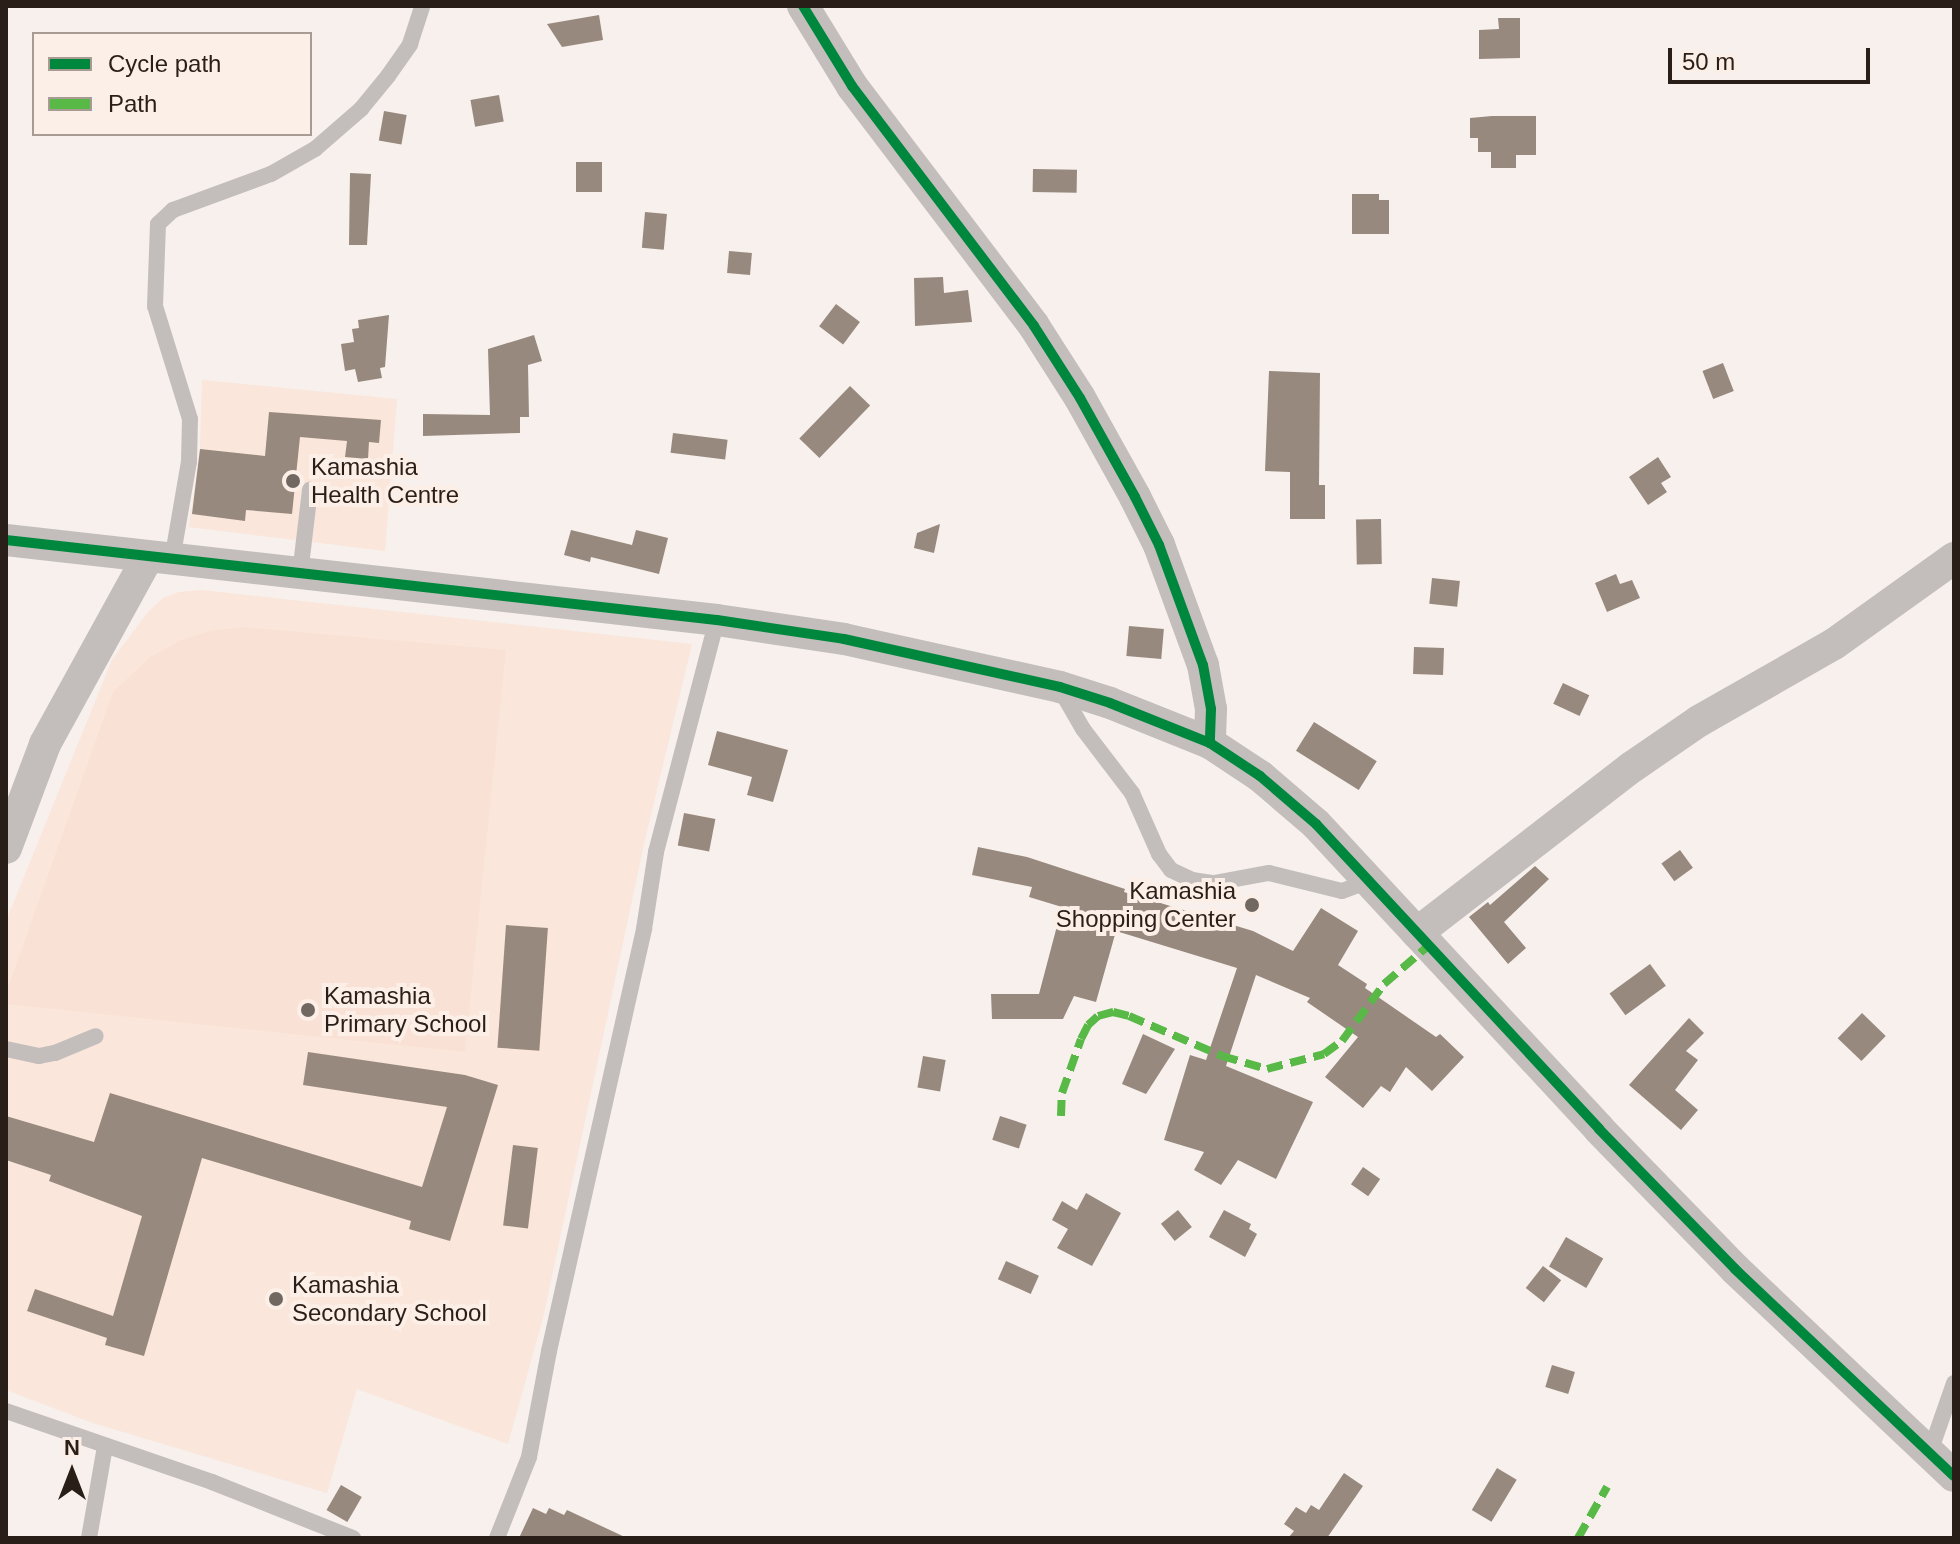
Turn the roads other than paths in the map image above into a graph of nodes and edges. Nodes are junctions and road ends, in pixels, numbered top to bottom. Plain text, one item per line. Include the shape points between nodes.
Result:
1 (422, 6) edge
2 (803, 6) edge
3 (310, 490) dead end
4 (6, 540) edge
5 (160, 558) junction
6 (1954, 558) edge
7 (300, 574) junction
8 (717, 620) junction
9 (1060, 687) junction
10 (1210, 743) junction
11 (6, 848) edge
12 (1369, 881) junction
13 (1417, 933) junction
14 (96, 1036) dead end
15 (6, 1049) edge
16 (1954, 1383) edge
17 (6, 1411) edge
18 (105, 1446) junction
19 (1930, 1452) junction
20 (1954, 1476) edge
21 (89, 1538) edge
22 (353, 1538) edge
23 (497, 1538) edge

1 - 5 lane via 410,44 388,76 361,109 315,149 271,174 173,210 158,224 155,306 190,419 189,462
2 - 10 street via 852,86 1034,326 1135,497 1159,545 1203,665 1211,709
3 - 7 lane
4 - 5 street
5 - 7 street
5 - 11 street via 45,744
6 - 13 street via 1834,644 1699,721 1632,767
7 - 8 street
8 - 9 street via 844,639
8 - 23 lane via 656,852 644,929 529,1457
9 - 10 street
9 - 12 lane via 1070,711 1132,793 1171,870 1214,883 1269,873 1342,891
10 - 12 street via 1289,799
12 - 13 street
13 - 19 street via 1735,1269
14 - 15 lane via 39,1056
16 - 19 lane
17 - 18 lane
18 - 21 lane
18 - 22 lane
19 - 20 street

